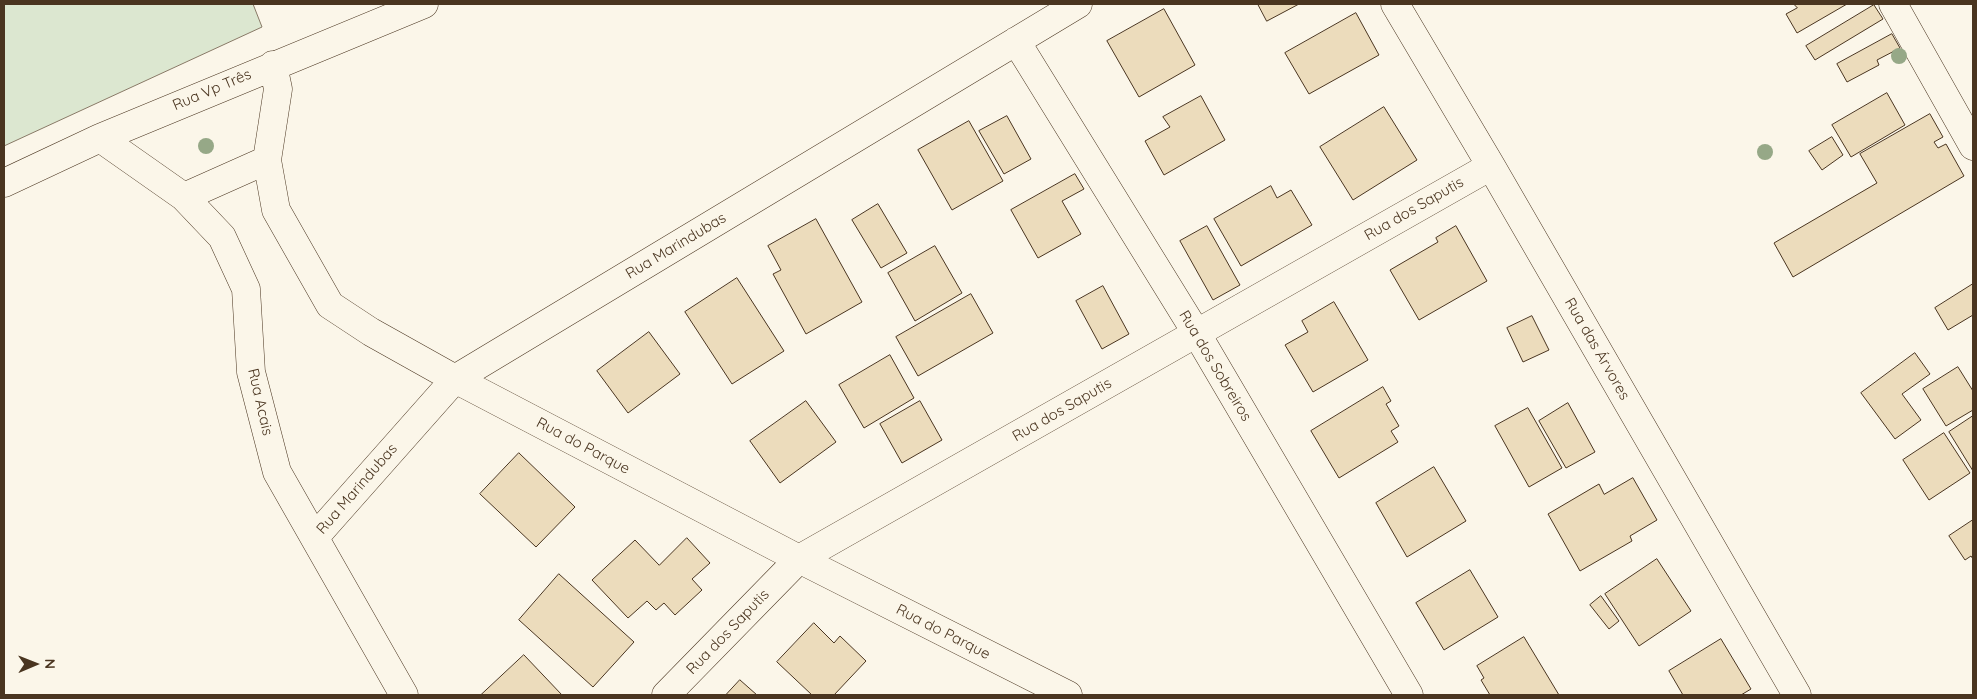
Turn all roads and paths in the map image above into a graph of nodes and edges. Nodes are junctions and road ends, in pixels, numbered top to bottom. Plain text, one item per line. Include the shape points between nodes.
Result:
1 (424, 4) edge
2 (1078, 4) edge
3 (1395, 4) edge
4 (1893, 4) edge
5 (1016, 41) junction
6 (273, 65) junction
7 (100, 138) junction
8 (1973, 146) edge
9 (267, 160) junction
10 (1491, 166) junction
11 (4, 183) edge
12 (184, 197) junction
13 (1197, 334) junction
14 (455, 379) junction
15 (315, 537) junction
16 (799, 559) junction
17 (404, 695) edge
18 (666, 695) edge
19 (1068, 695) edge
20 (1409, 695) edge
21 (1796, 695) edge

1 - 6 street, Rua Vp Três
2 - 5 street, Rua Marindubas
3 - 10 street, Rua das Árvores
4 - 8 street
5 - 13 street, Rua dos Sobreiros
5 - 14 street, Rua Marindubas
6 - 7 street, Rua Vp Três
6 - 9 street, Rua do Parque via 278,89
7 - 11 street, Rua Vp Três
7 - 12 street, Rua Acais
9 - 12 street
9 - 14 street, Rua do Parque via 276,210 330,305 370,332
10 - 13 street, Rua dos Saputis
10 - 21 street, Rua das Árvores
12 - 15 street, Rua Acais via 222,237 246,289 252,372 277,472
13 - 16 street, Rua dos Saputis
13 - 20 street, Rua dos Sobreiros
14 - 15 street, Rua Marindubas
14 - 16 street, Rua do Parque
15 - 17 street, Rua Acais
16 - 18 street, Rua dos Saputis
16 - 19 street, Rua do Parque

